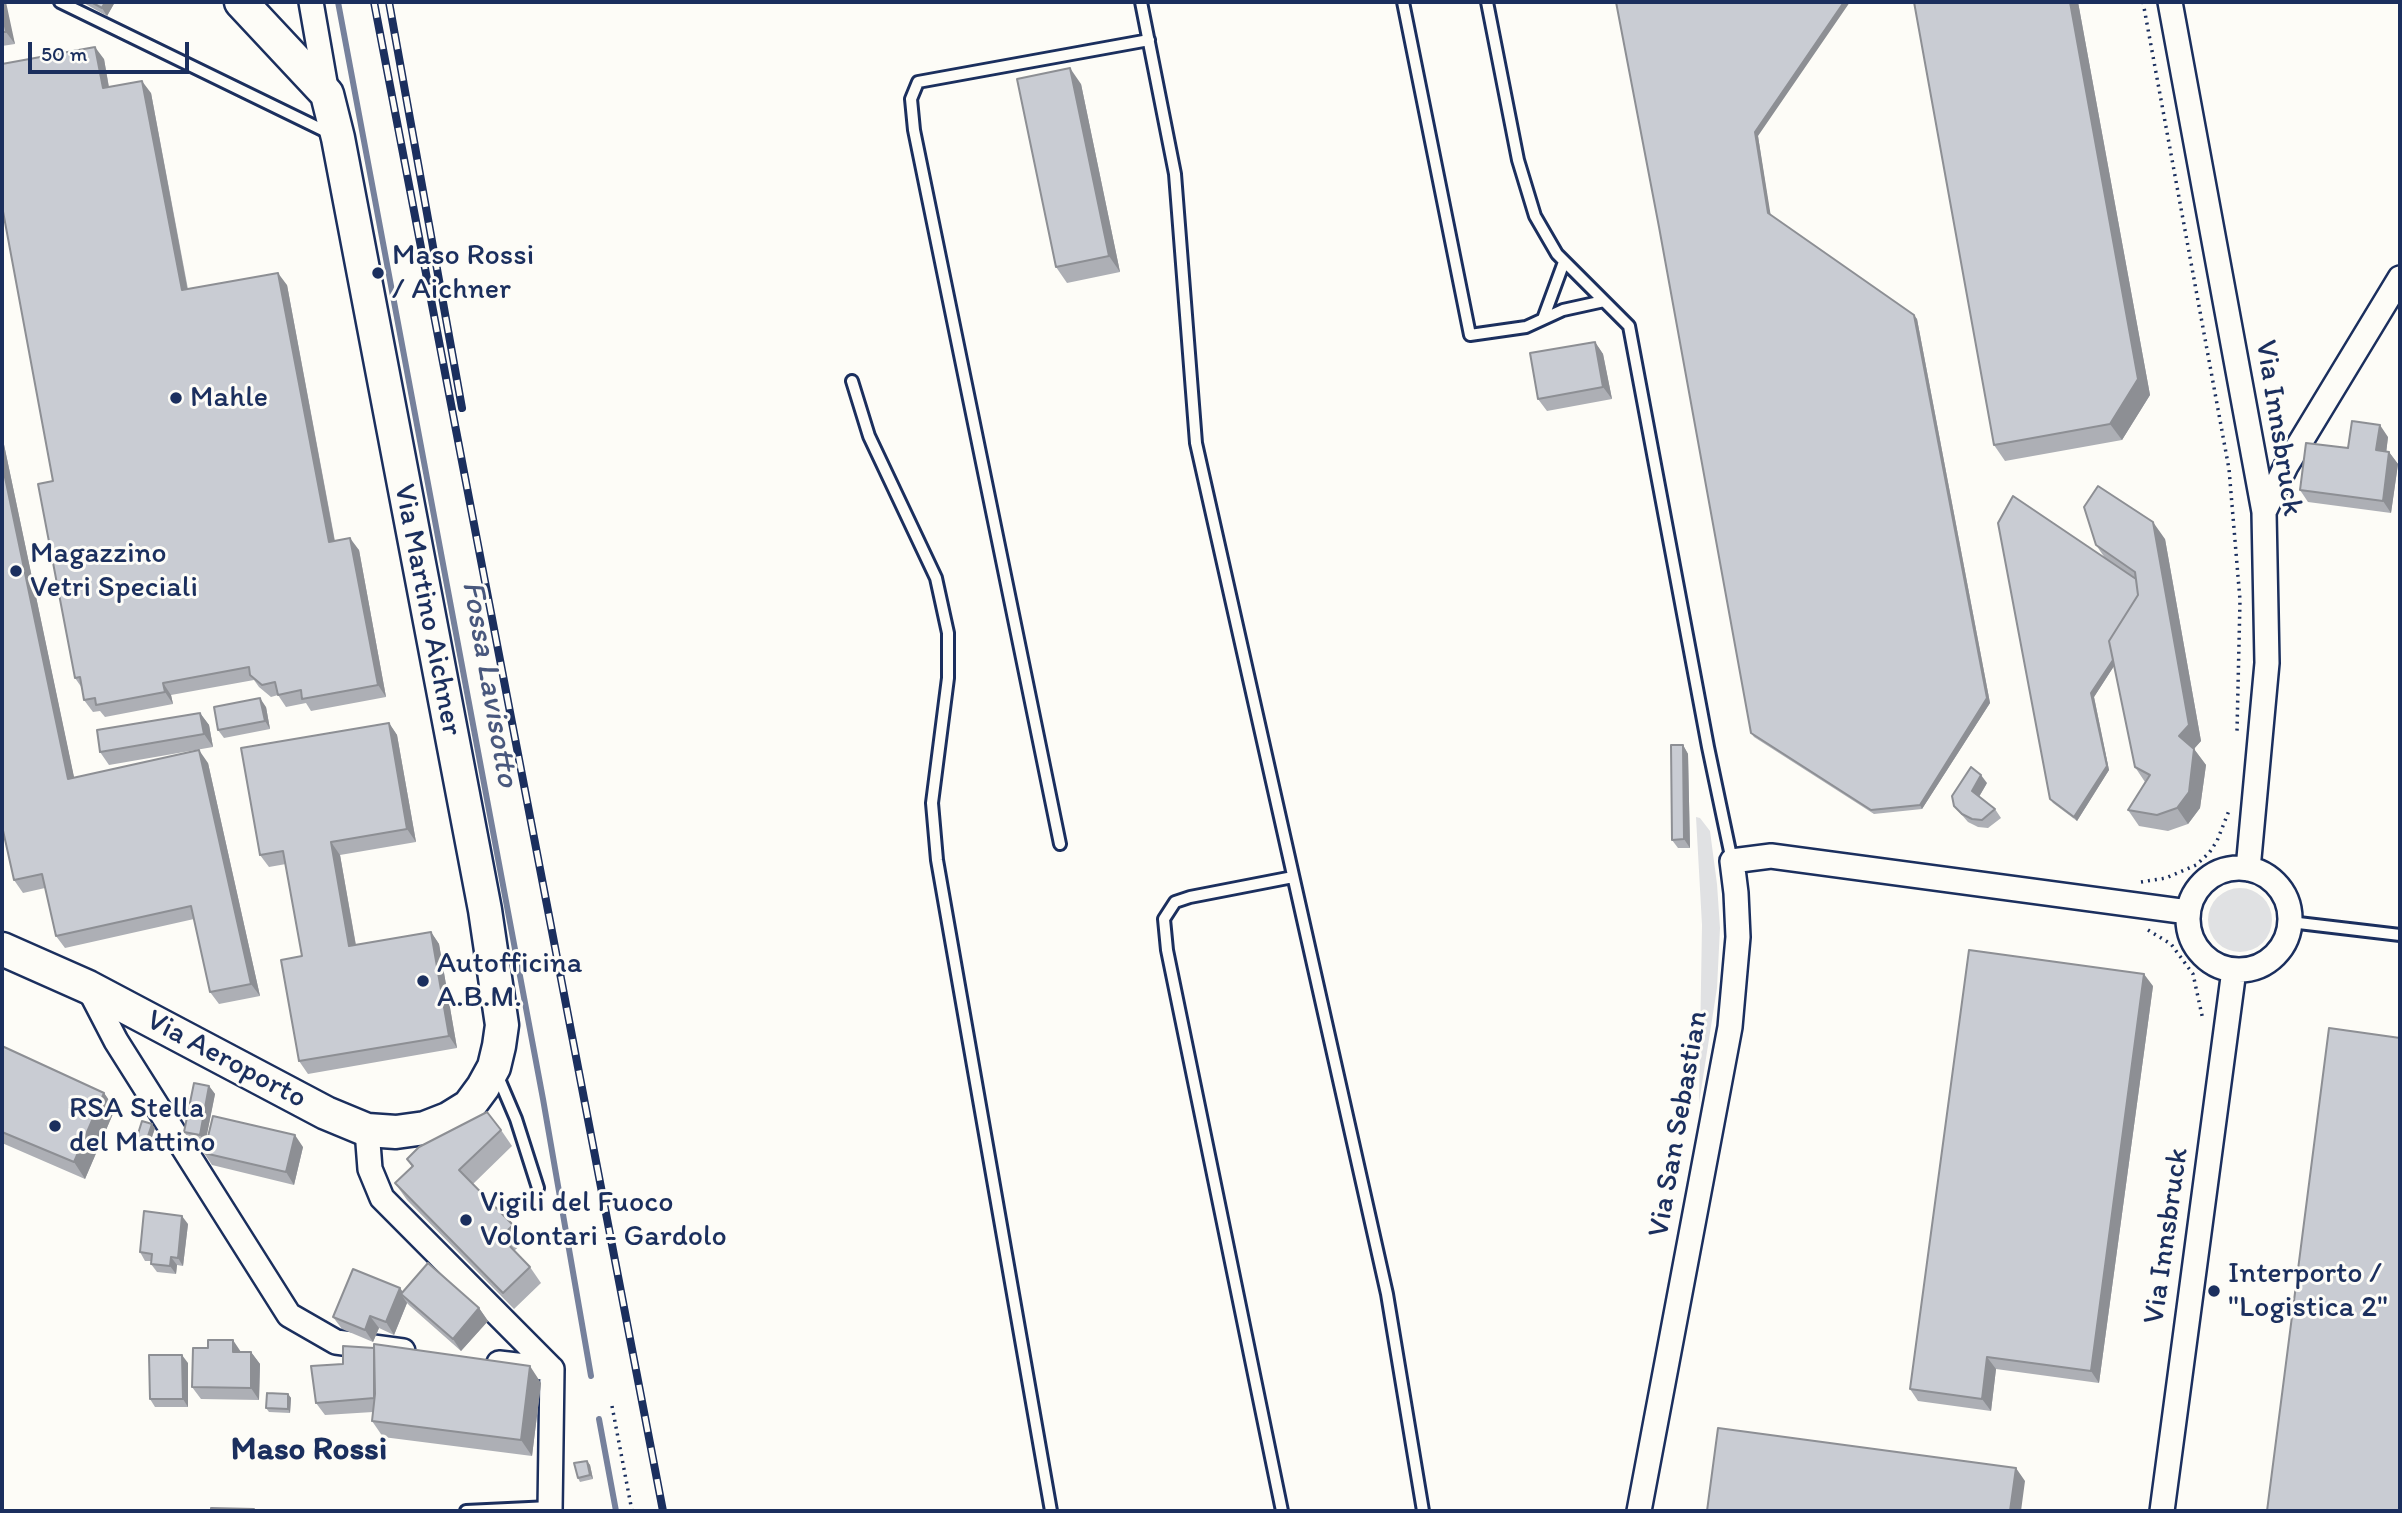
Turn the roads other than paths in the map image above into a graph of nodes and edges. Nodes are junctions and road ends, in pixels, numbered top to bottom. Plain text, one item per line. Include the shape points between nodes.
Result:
1 (60, 2) edge
2 (241, 2) edge
3 (311, 2) edge
4 (1141, 2) edge
5 (1403, 2) edge
6 (1488, 2) edge
7 (2170, 2) edge
8 (1149, 40) junction
9 (327, 94) junction
10 (338, 138) junction
11 (1564, 262) junction
12 (2400, 278) edge
13 (1604, 301) junction
14 (1543, 318) junction
15 (852, 381) dead end
16 (2264, 512) junction
17 (1060, 844) dead end
18 (1732, 861) junction
19 (2248, 869) junction
20 (1293, 877) junction
21 (2189, 912) junction
22 (2290, 922) junction
23 (2400, 935) edge
24 (2, 949) edge
25 (2234, 970) junction
26 (88, 987) junction
27 (494, 1067) junction
28 (367, 1130) junction
29 (538, 1188) dead end
30 (430, 1354) edge
31 (484, 1361) edge
32 (552, 1369) junction
33 (550, 1509) edge
34 (466, 1511) edge
35 (1051, 1511) edge
36 (1282, 1511) edge
37 (1423, 1511) edge
38 (1639, 1511) edge
39 (2162, 1511) edge

1 - 10 lane
2 - 9 street
3 - 9 street, Via Martino Aichner
4 - 8 lane
5 - 14 lane via 1470,335 1526,327
6 - 11 lane, Via San Sebastian via 1518,160 1535,216
7 - 16 street, Via Innsbruck
8 - 17 lane via 918,82 911,99
8 - 20 lane via 1175,174 1196,443
9 - 10 street, Via Martino Aichner
10 - 27 street, Via Martino Aichner via 495,967 502,1025
11 - 13 lane, Via San Sebastian
11 - 14 lane
12 - 16 street via 2286,466
13 - 14 lane
13 - 18 lane, Via San Sebastian via 1629,326
15 - 35 lane via 869,436 936,579 948,633 948,678 932,803 937,860
16 - 19 street, Via Innsbruck via 2267,663
18 - 21 street via 1771,856
18 - 38 street, Via San Sebastian via 1738,937 1730,1027
19 - 21 street via 2232,869 2209,878 2193,896
19 - 22 street via 2268,878 2283,894
20 - 36 lane via 1190,897 1175,902 1164,919
20 - 37 lane via 1387,1294
21 - 25 street via 2194,944 2204,957
22 - 23 lane
22 - 25 street via 2278,952 2250,969
24 - 26 street, Via Aeroporto
25 - 39 street, Via Innsbruck
26 - 28 street, Via Aeroporto via 326,1113
26 - 30 street, Via Aeroporto via 116,1041 289,1315 336,1342
27 - 28 street, Via Martino Aichner via 469,1106 448,1119 396,1132
27 - 29 lane
28 - 32 street via 370,1169 382,1198
31 - 32 street
32 - 33 street
33 - 34 lane

